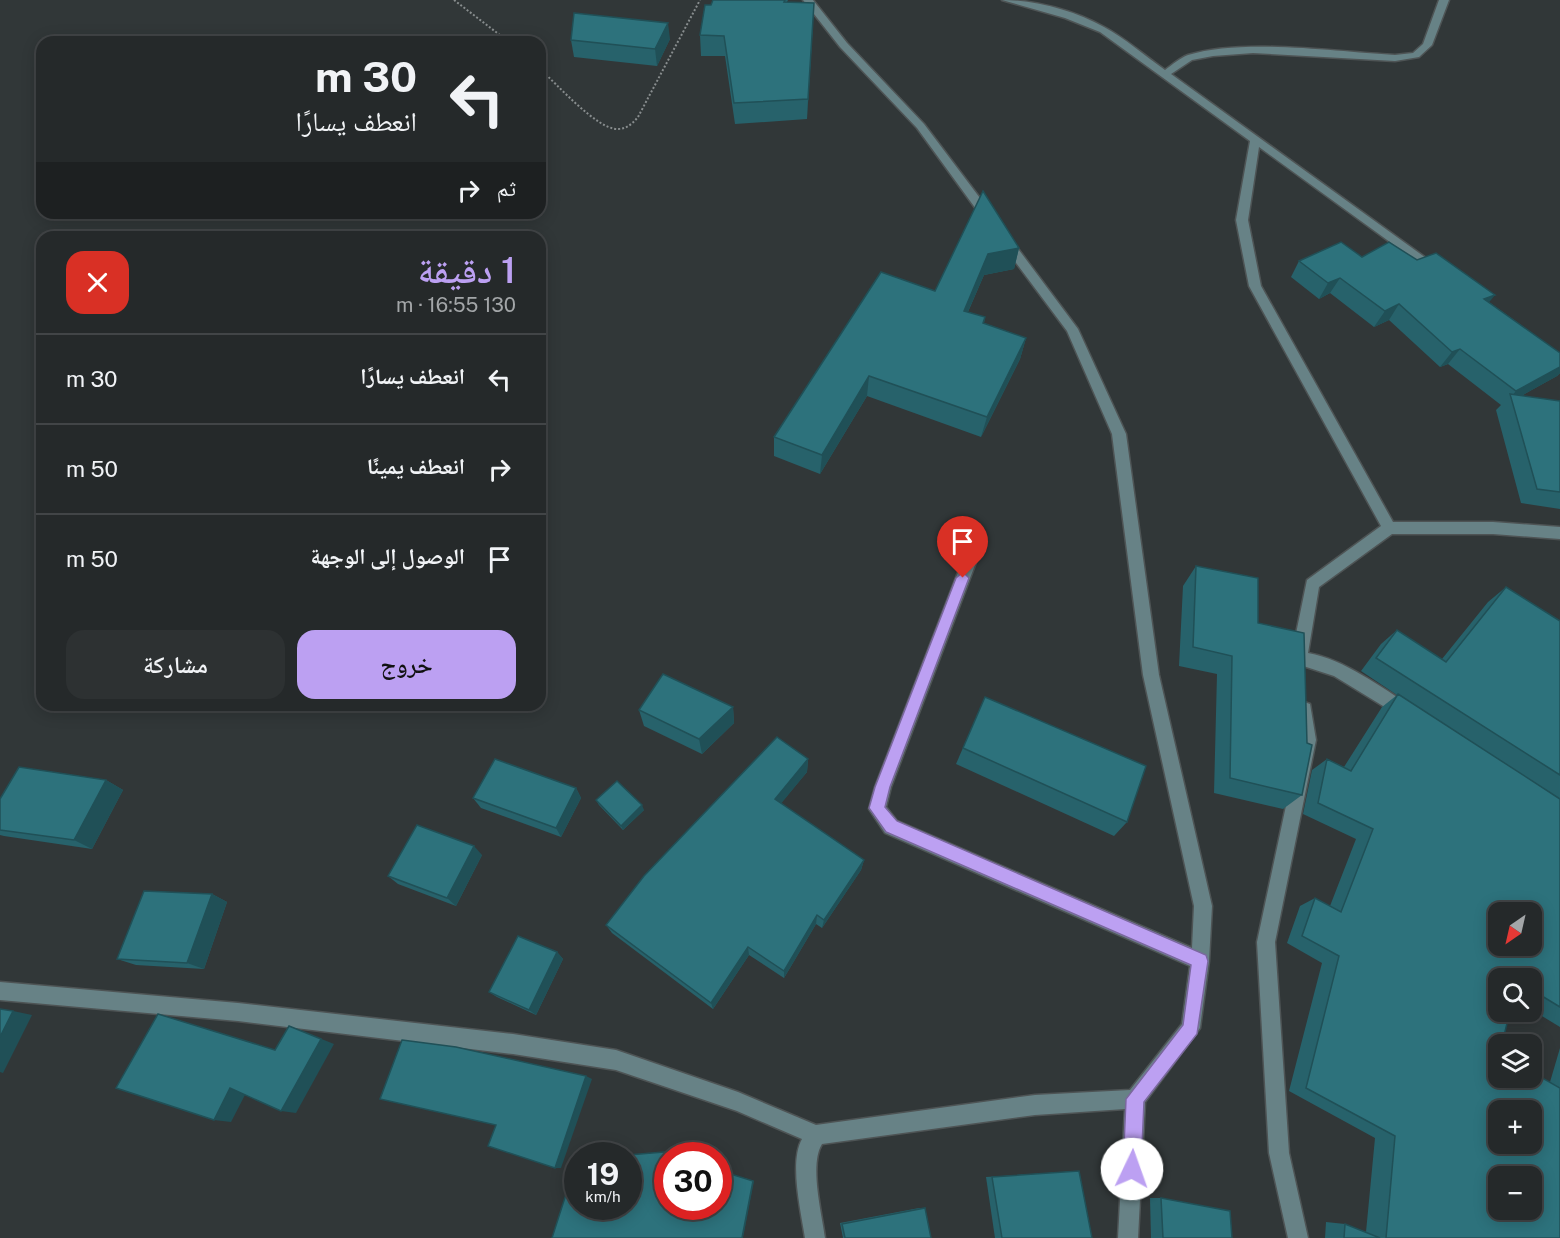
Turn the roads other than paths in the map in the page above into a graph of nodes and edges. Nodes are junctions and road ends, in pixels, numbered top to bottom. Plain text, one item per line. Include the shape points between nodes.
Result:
1 (808, 0) edge
2 (1007, 0) edge
3 (1444, 0) edge
4 (1163, 75) junction
5 (1255, 140) junction
6 (1443, 274) edge
7 (1389, 528) junction
8 (1560, 533) edge
9 (971, 557) dead end
10 (1299, 658) junction
11 (1424, 724) edge
12 (1200, 961) junction
13 (0, 991) edge
14 (1135, 1099) junction
15 (816, 1135) junction
16 (815, 1238) edge
17 (1128, 1238) edge
18 (1298, 1238) edge

1 - 12 street via 823,24 911,115 949,161 1072,329 1119,434 1151,675 1203,906
2 - 4 street via 1087,22
3 - 4 street via 1427,45 1416,55 1395,58 1253,50 1213,52 1189,58
4 - 5 street
5 - 6 street
5 - 7 street via 1242,220 1255,286
7 - 8 street via 1493,528
7 - 10 street via 1312,584
9 - 12 street via 877,808 891,827
10 - 11 street via 1313,659
10 - 18 street via 1308,740 1266,942 1279,1153
12 - 14 street via 1191,1028
13 - 15 street via 238,1012 616,1060 738,1102
14 - 15 street via 1035,1105
14 - 17 street
15 - 16 street via 807,1150

